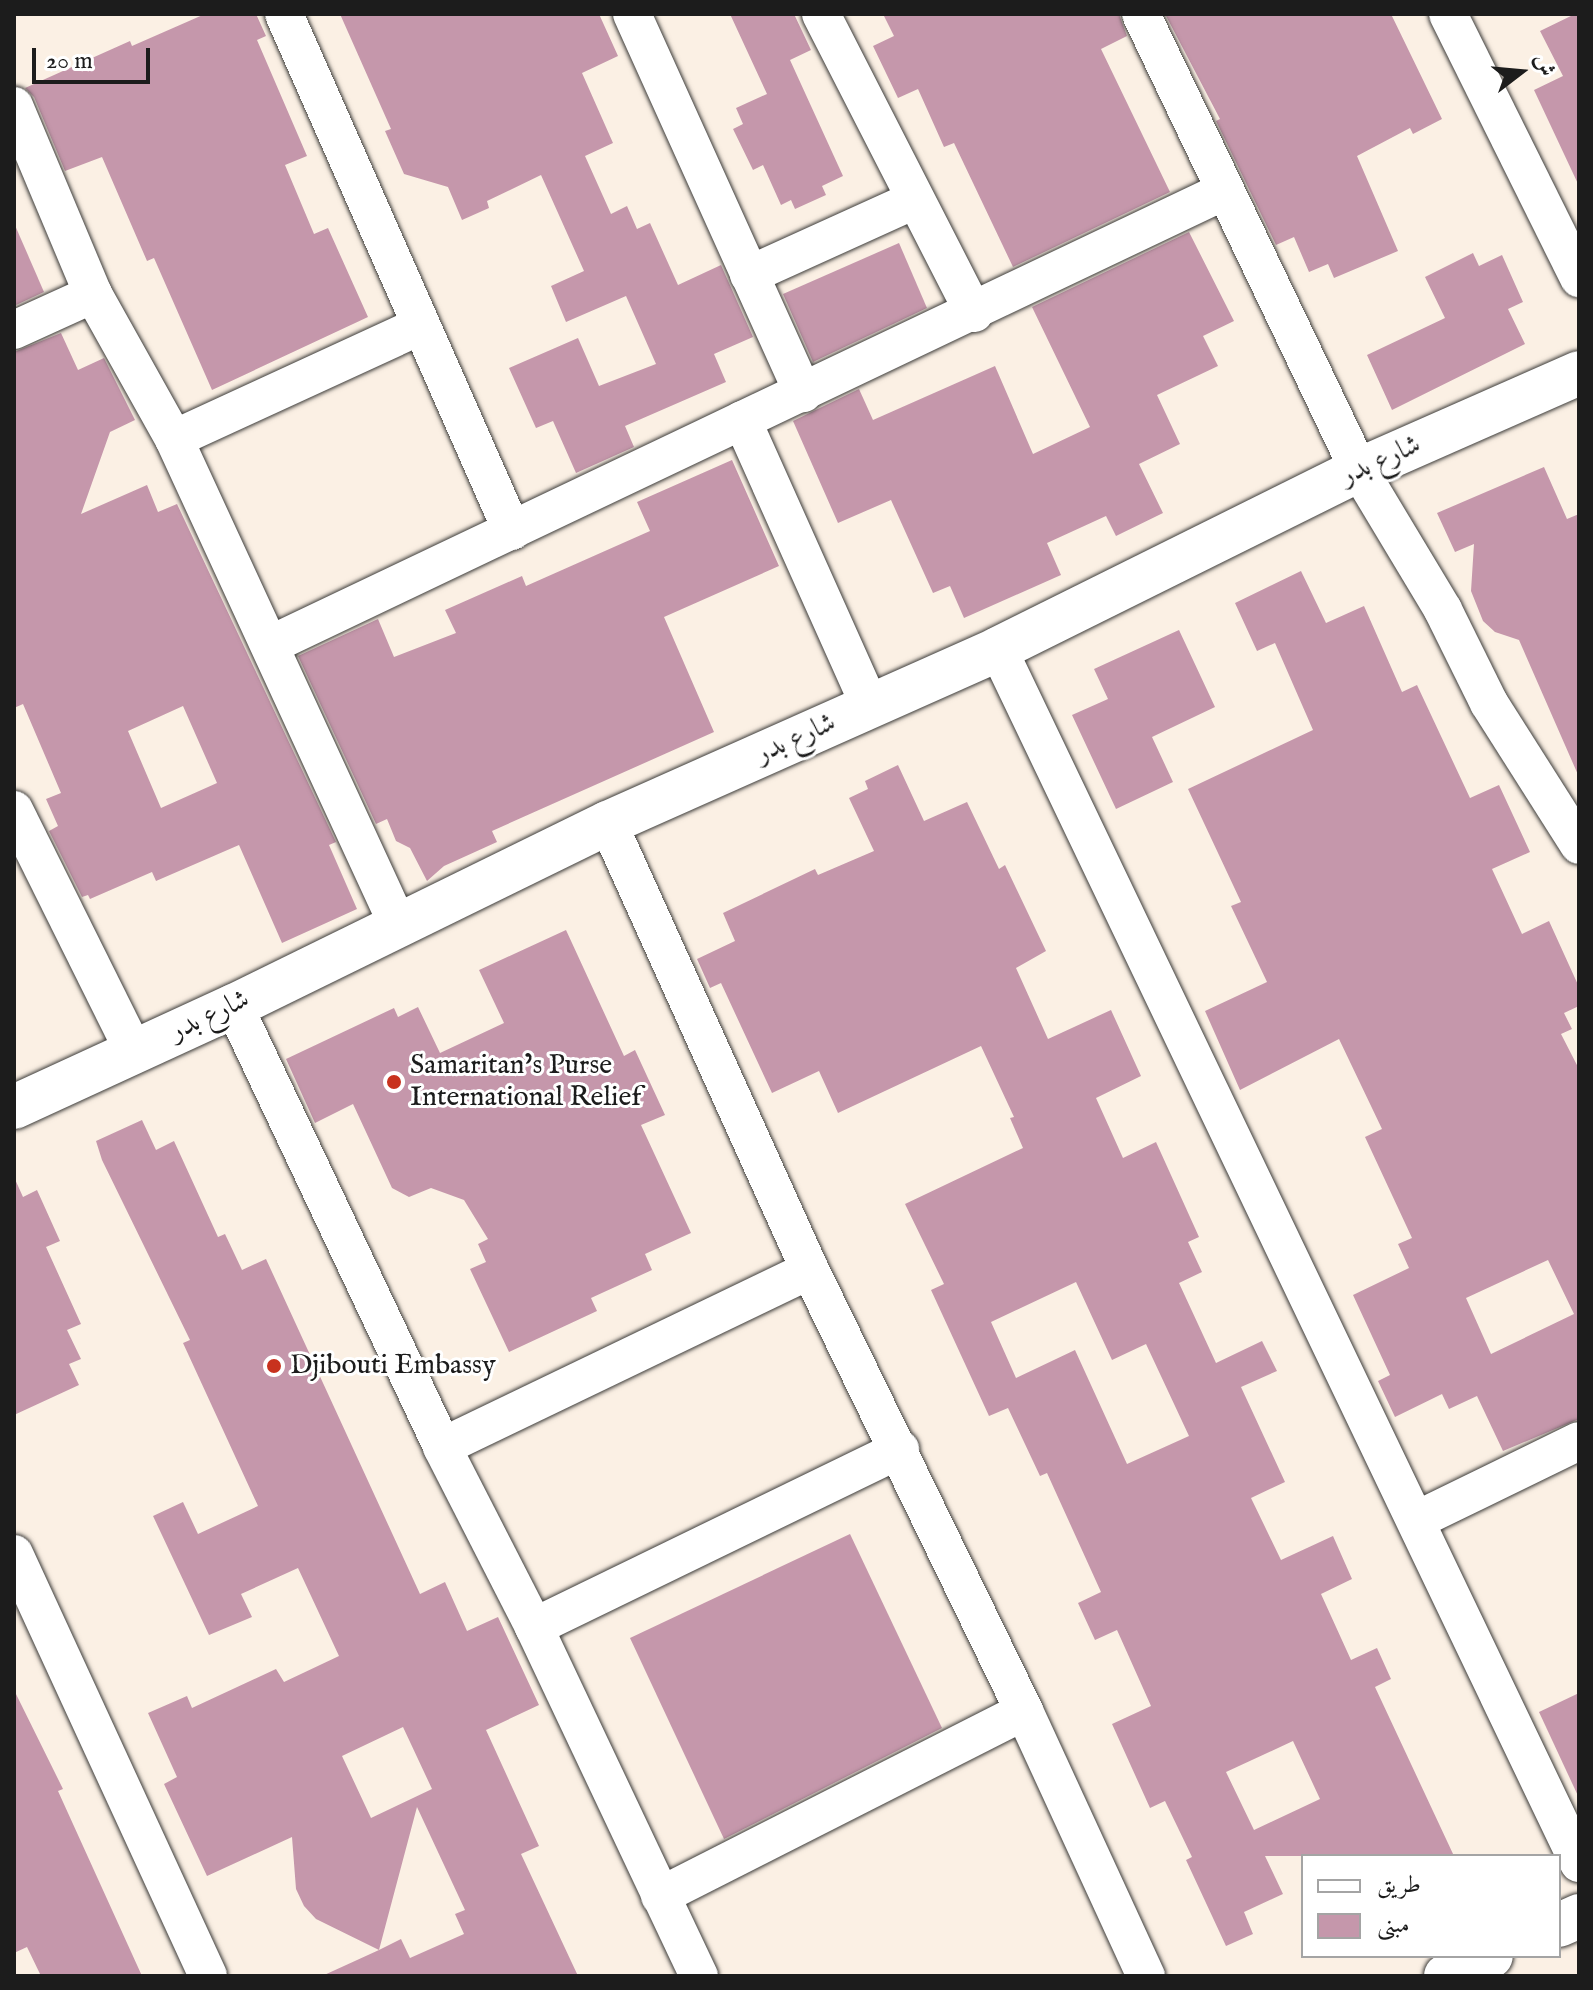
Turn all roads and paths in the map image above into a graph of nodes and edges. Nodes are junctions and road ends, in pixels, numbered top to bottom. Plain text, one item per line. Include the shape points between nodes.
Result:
1 (284, 14) edge
2 (632, 14) edge
3 (821, 14) edge
4 (1141, 14) edge
5 (1448, 14) edge
6 (14, 106) edge
7 (1224, 191) junction
8 (914, 200) junction
9 (749, 275) junction
10 (1579, 278) edge
11 (93, 294) junction
12 (974, 313) junction
13 (420, 326) junction
14 (14, 330) edge
15 (1579, 373) edge
16 (803, 393) junction
17 (742, 420) junction
18 (174, 439) junction
19 (1359, 470) junction
20 (512, 531) junction
21 (270, 645) junction
22 (998, 649) junction
23 (870, 706) junction
24 (14, 810) edge
25 (608, 823) junction
26 (1579, 845) edge
27 (398, 925) junction
28 (234, 1006) junction
29 (133, 1050) junction
30 (14, 1107) edge
31 (810, 1270) junction
32 (1579, 1441) edge
33 (442, 1447) junction
34 (900, 1449) junction
35 (1417, 1520) junction
36 (14, 1554) edge
37 (534, 1627) junction
38 (1024, 1711) junction
39 (1579, 1863) edge
40 (660, 1896) junction
41 (1486, 1958) edge
42 (208, 1976) edge
43 (699, 1976) edge
44 (1146, 1976) edge
45 (1446, 1976) edge

1 - 13 street
2 - 9 street
3 - 8 street
4 - 7 street
5 - 10 street
6 - 11 street
7 - 12 street
7 - 19 street
8 - 9 street
8 - 12 street
9 - 16 street
11 - 14 street
11 - 18 street
12 - 16 street
13 - 18 street
13 - 20 street
15 - 19 street, شارع بدر
16 - 17 street
17 - 20 street
17 - 23 street
18 - 21 street
19 - 22 street, شارع بدر
19 - 26 street via 1443,610 1489,703
20 - 21 street
21 - 27 street
22 - 23 street, شارع بدر
22 - 35 street
23 - 25 street, شارع بدر
24 - 29 street
25 - 27 street, شارع بدر
25 - 31 street
27 - 28 street, شارع بدر
28 - 29 street, شارع بدر
28 - 33 street
29 - 30 street, شارع بدر
31 - 33 street
31 - 34 street
32 - 35 street
33 - 37 street
34 - 37 street
34 - 38 street
35 - 39 street
36 - 42 street
37 - 40 street
38 - 40 street
38 - 44 street
40 - 43 street
41 - 45 street

